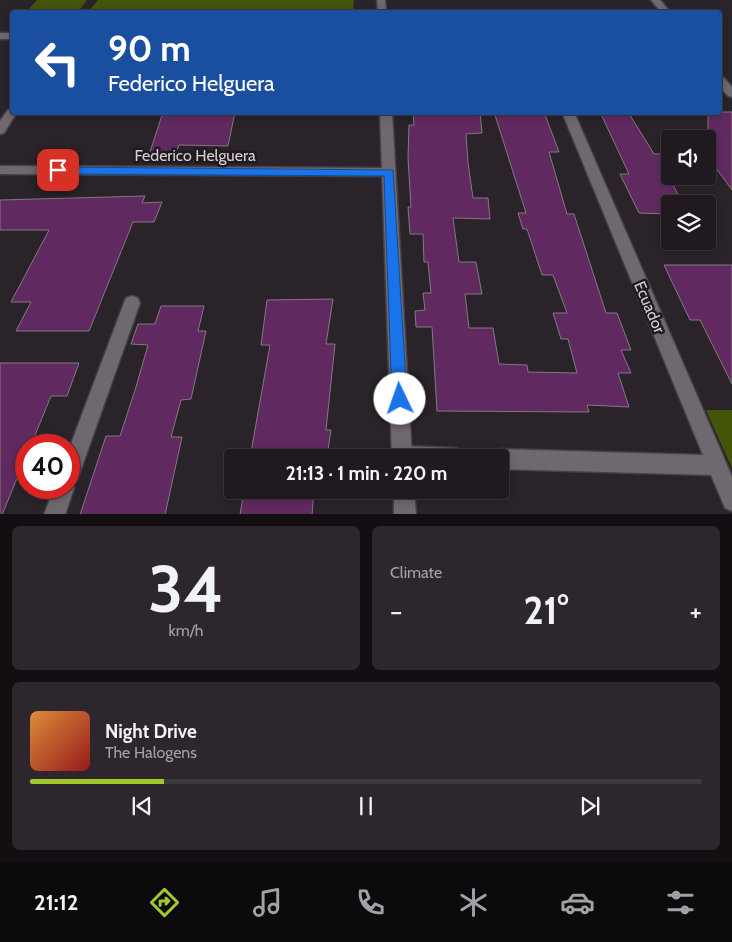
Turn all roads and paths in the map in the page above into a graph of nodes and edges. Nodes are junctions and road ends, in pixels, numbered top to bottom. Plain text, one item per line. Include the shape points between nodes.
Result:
1 (655, 0) edge
2 (663, 10) edge
3 (722, 82) edge
4 (732, 94) edge
5 (10, 115) edge
6 (386, 115) edge
7 (569, 115) edge
8 (0, 130) edge
9 (0, 170) edge
10 (389, 172) junction
11 (132, 303) dead end
12 (80, 445) edge
13 (402, 449) edge
14 (509, 459) edge
15 (717, 465) junction
16 (60, 499) edge
17 (404, 499) edge
18 (732, 501) edge
19 (54, 514) edge
20 (405, 514) edge

1 - 2 street
3 - 4 street
5 - 8 street
6 - 10 street
7 - 15 street, Ecuador
9 - 10 street, Federico Helguera
10 - 13 street
11 - 12 street
14 - 15 street
15 - 18 street, Ecuador
16 - 19 street
17 - 20 street

